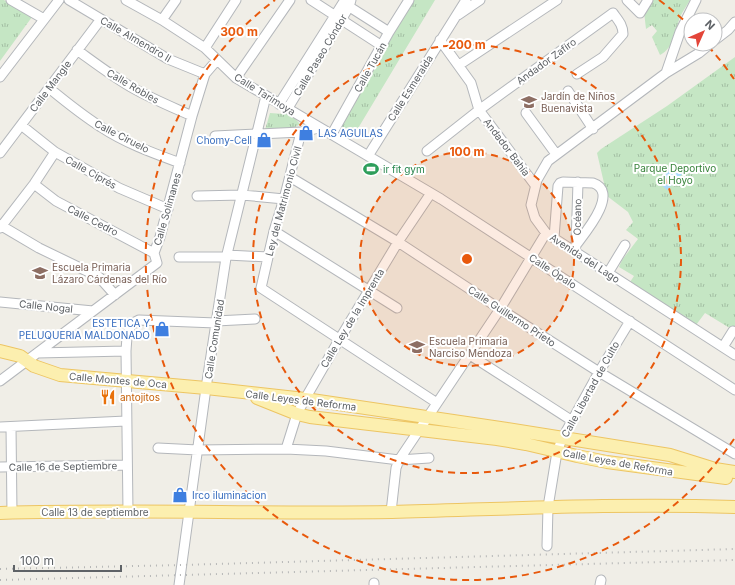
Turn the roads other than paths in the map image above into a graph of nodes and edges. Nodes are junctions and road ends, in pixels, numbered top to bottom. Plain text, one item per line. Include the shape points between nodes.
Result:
1 (12, 0) edge
2 (59, 0) edge
3 (69, 0) edge
4 (126, 0) edge
5 (176, 0) edge
6 (236, 0) edge
7 (290, 0) edge
8 (311, 0) edge
9 (409, 0) edge
10 (466, 0) edge
11 (480, 0) edge
12 (557, 0) edge
13 (627, 0) edge
14 (648, 0) edge
15 (696, 0) edge
16 (346, 2) edge
17 (455, 17) junction
18 (101, 18) junction
19 (338, 18) junction
20 (44, 19) junction
21 (162, 20) junction
22 (735, 22) edge
23 (389, 32) junction
24 (723, 34) edge
25 (440, 40) junction
26 (382, 46) junction
27 (205, 48) junction
28 (77, 50) junction
29 (700, 52) edge
30 (217, 60) junction
31 (459, 65) junction
32 (666, 73) junction
33 (205, 74) junction
34 (577, 74) dead end
35 (0, 77) edge
36 (236, 78) junction
37 (49, 88) junction
38 (568, 91) dead end
39 (266, 96) junction
40 (283, 106) junction
41 (479, 110) junction
42 (526, 113) dead end
43 (192, 116) junction
44 (21, 124) junction
45 (319, 128) junction
46 (592, 129) junction
47 (301, 132) junction
48 (257, 133) junction
49 (332, 134) junction
50 (215, 136) dead end
51 (427, 151) dead end
52 (56, 152) junction
53 (0, 153) edge
54 (556, 154) junction
55 (368, 156) junction
56 (180, 163) junction
57 (290, 177) junction
58 (578, 182) junction
59 (34, 184) junction
60 (535, 185) junction
61 (431, 193) junction
62 (197, 196) dead end
63 (242, 196) junction
64 (284, 199) junction
65 (168, 209) junction
66 (0, 226) edge
67 (274, 231) junction
68 (546, 233) junction
69 (554, 238) junction
70 (398, 242) junction
71 (625, 245) dead end
72 (575, 248) junction
73 (154, 253) junction
74 (227, 256) junction
75 (178, 257) dead end
76 (268, 257) junction
77 (531, 257) junction
78 (608, 273) junction
79 (369, 290) junction
80 (115, 295) junction
81 (0, 302) edge
82 (397, 308) dead end
83 (500, 309) junction
84 (93, 311) junction
85 (255, 319) dead end
86 (630, 321) junction
87 (216, 322) junction
88 (733, 330) dead end
89 (339, 340) junction
90 (722, 347) junction
91 (0, 351) edge
92 (126, 351) junction
93 (37, 353) junction
94 (470, 355) junction
95 (735, 355) edge
96 (26, 361) junction
97 (599, 372) junction
98 (0, 381) edge
99 (127, 382) junction
100 (206, 388) junction
101 (735, 390) edge
102 (241, 392) junction
103 (305, 399) junction
104 (436, 403) junction
105 (297, 414) junction
106 (428, 417) junction
107 (571, 420) junction
108 (126, 421) junction
109 (0, 427) edge
110 (11, 427) junction
111 (419, 430) junction
112 (562, 439) junction
113 (158, 448) dead end
114 (286, 449) junction
115 (198, 450) junction
116 (557, 452) junction
117 (735, 454) edge
118 (429, 458) dead end
119 (399, 460) junction
120 (126, 464) junction
121 (0, 467) edge
122 (11, 467) junction
123 (735, 472) edge
124 (735, 479) edge
125 (548, 507) junction
126 (735, 507) edge
127 (128, 511) junction
128 (391, 512) junction
129 (6, 513) edge
130 (189, 513) junction
131 (547, 546) dead end
132 (179, 585) edge

1 - 20 street
2 - 20 street
3 - 18 street, Calle Almendro II
4 - 21 street, Calle Tarimoya
5 - 21 street
6 - 27 street
7 - 36 street
8 - 19 street
9 - 23 street, Calle Tucán
10 - 17 street, Calle Esmeralda
11 - 17 street
12 - 31 street
13 - 14 street via 640,13
15 - 32 street via 680,32
16 - 19 street, Calle Paseo Cóndor
16 - 23 street
17 - 25 street, Calle Esmeralda
18 - 28 street, Calle Mangle
18 - 33 street, Calle Almendro II via 168,59
19 - 26 street
19 - 40 street, Calle Paseo Cóndor
20 - 35 street
21 - 27 street, Calle Tarimoya
22 - 24 street
23 - 26 street, Calle Tucán
25 - 31 street
25 - 55 street, Calle Esmeralda
26 - 49 street, Calle Tucán
27 - 30 street, Calle Tarimoya
28 - 37 street, Calle Mangle
28 - 43 street, Calle Robles via 132,87
29 - 32 street, Avenida del Lago
30 - 33 street, Calle Solimanes
30 - 36 street, Calle Tarimoya
31 - 41 street via 471,83
32 - 46 street, Avenida del Lago
33 - 43 street, Calle Solimanes
34 - 41 street, Andador Zafiro via 603,57 623,34 620,22 612,13
36 - 39 street, Calle Tarimoya
37 - 44 street, Calle Mangle
37 - 56 street, Calle Ciruelo via 102,128 140,148
38 - 46 street
39 - 40 street, Calle Tarimoya
39 - 48 street, Calle Comunidad
40 - 45 street, Calle Tarimoya
41 - 51 street, Andador Zafiro
41 - 60 street, Andador Bahía
42 - 54 street
43 - 56 street, Calle Solimanes
44 - 52 street, Calle Ciprés
44 - 53 street, Calle Mangle
45 - 47 street, Ley del Matrimonio Civil
45 - 49 street, Calle Tarimoya
46 - 54 street, Avenida del Lago
47 - 48 street
47 - 57 street, Ley del Matrimonio Civil
48 - 50 street
48 - 63 street, Calle Comunidad
49 - 55 street, Calle Tarimoya
52 - 59 street
52 - 65 street, Calle Ciprés via 119,188
54 - 60 street, Avenida del Lago via 545,165
55 - 61 street, Calle Ópalo
56 - 65 street, Calle Solimanes
57 - 64 street, Ley del Matrimonio Civil
57 - 70 street, Calle Guillermo Prieto
58 - 69 street via 560,183 558,186
58 - 72 street, Océano
58 - 72 street via 597,184 603,198 602,207
59 - 66 street
59 - 73 street, Calle Cedro via 56,202
60 - 68 street, Avenida del Lago via 531,205 535,218
61 - 70 street, Calle Ley de la Imprenta
61 - 77 street, Calle Ópalo
62 - 63 street
63 - 64 street
63 - 74 street, Calle Comunidad
64 - 67 street, Ley del Matrimonio Civil
65 - 73 street, Calle Solimanes
66 - 80 street via 99,277
67 - 76 street, Ley del Matrimonio Civil
67 - 79 street
68 - 69 street, Avenida del Lago
68 - 77 street
69 - 72 street, Avenida del Lago
70 - 79 street, Calle Ley de la Imprenta
70 - 83 street, Calle Guillermo Prieto
71 - 78 street
72 - 78 street, Avenida del Lago
73 - 80 street, Calle Solimanes via 157,264
74 - 75 street
74 - 76 street
74 - 87 street, Calle Comunidad
76 - 89 street, Ley del Matrimonio Civil via 261,288
77 - 83 street
77 - 86 street, Calle Ópalo
78 - 90 street, Avenida del Lago
79 - 82 street
79 - 89 street, Calle Ley de la Imprenta
80 - 84 street, Calle Solimanes
81 - 84 street, Calle Nogal
83 - 94 street
83 - 97 street, Calle Guillermo Prieto
84 - 93 street, Calle Solimanes
85 - 87 street
86 - 97 street, Calle Libertad de Culto
86 - 101 street, Calle Ópalo
87 - 92 street via 139,320 128,331
87 - 100 street, Calle Comunidad
88 - 90 street
89 - 103 street, Calle Ley de la Imprenta
89 - 104 street
90 - 95 street, Avenida del Lago
91 - 96 main road, Calle Montes de Oca via 20,356
92 - 93 street
92 - 99 street
93 - 96 street, Calle Solimanes
94 - 104 street
94 - 107 street
96 - 98 street, Calle Solimanes
96 - 99 main road, Calle Montes de Oca via 60,375
97 - 107 street, Calle Libertad de Culto
97 - 117 street, Calle Guillermo Prieto
99 - 100 main road, Calle Montes de Oca
99 - 108 street
100 - 102 main road, Calle Montes de Oca
100 - 115 street, Calle Comunidad
102 - 103 main road, Calle Leyes de Reforma
102 - 105 main road, Calle Leyes de Reforma
103 - 105 street, Calle Ley de la Imprenta
103 - 106 main road, Calle Leyes de Reforma
104 - 106 street
105 - 111 main road, Calle Leyes de Reforma
105 - 114 street, Calle Ley de la Imprenta
106 - 111 street
106 - 112 main road, Calle Leyes de Reforma
107 - 112 street, Calle Libertad de Culto
108 - 110 street
108 - 120 street
109 - 110 street
110 - 122 street
111 - 116 main road, Calle Leyes de Reforma via 526,444
111 - 119 street
112 - 116 street, Calle Libertad de Culto
112 - 123 main road, Calle Leyes de Reforma via 670,455 715,469
113 - 115 street
114 - 115 street
114 - 119 street
115 - 130 street, Calle Comunidad
116 - 124 main road, Calle Leyes de Reforma via 607,462
116 - 125 street, Calle Libertad de Culto
118 - 119 street
119 - 128 street
120 - 122 street, Calle 16 de Septiembre
120 - 127 street
121 - 122 street, Calle 16 de Septiembre
122 - 129 street
125 - 126 main road, Calle 13 de septiembre
125 - 128 main road, Calle 13 de septiembre
125 - 131 street, Calle Libertad de Culto
127 - 129 main road, Calle 13 de septiembre
127 - 130 main road, Calle 13 de septiembre
128 - 130 main road, Calle 13 de septiembre
130 - 132 street, Calle Comunidad

